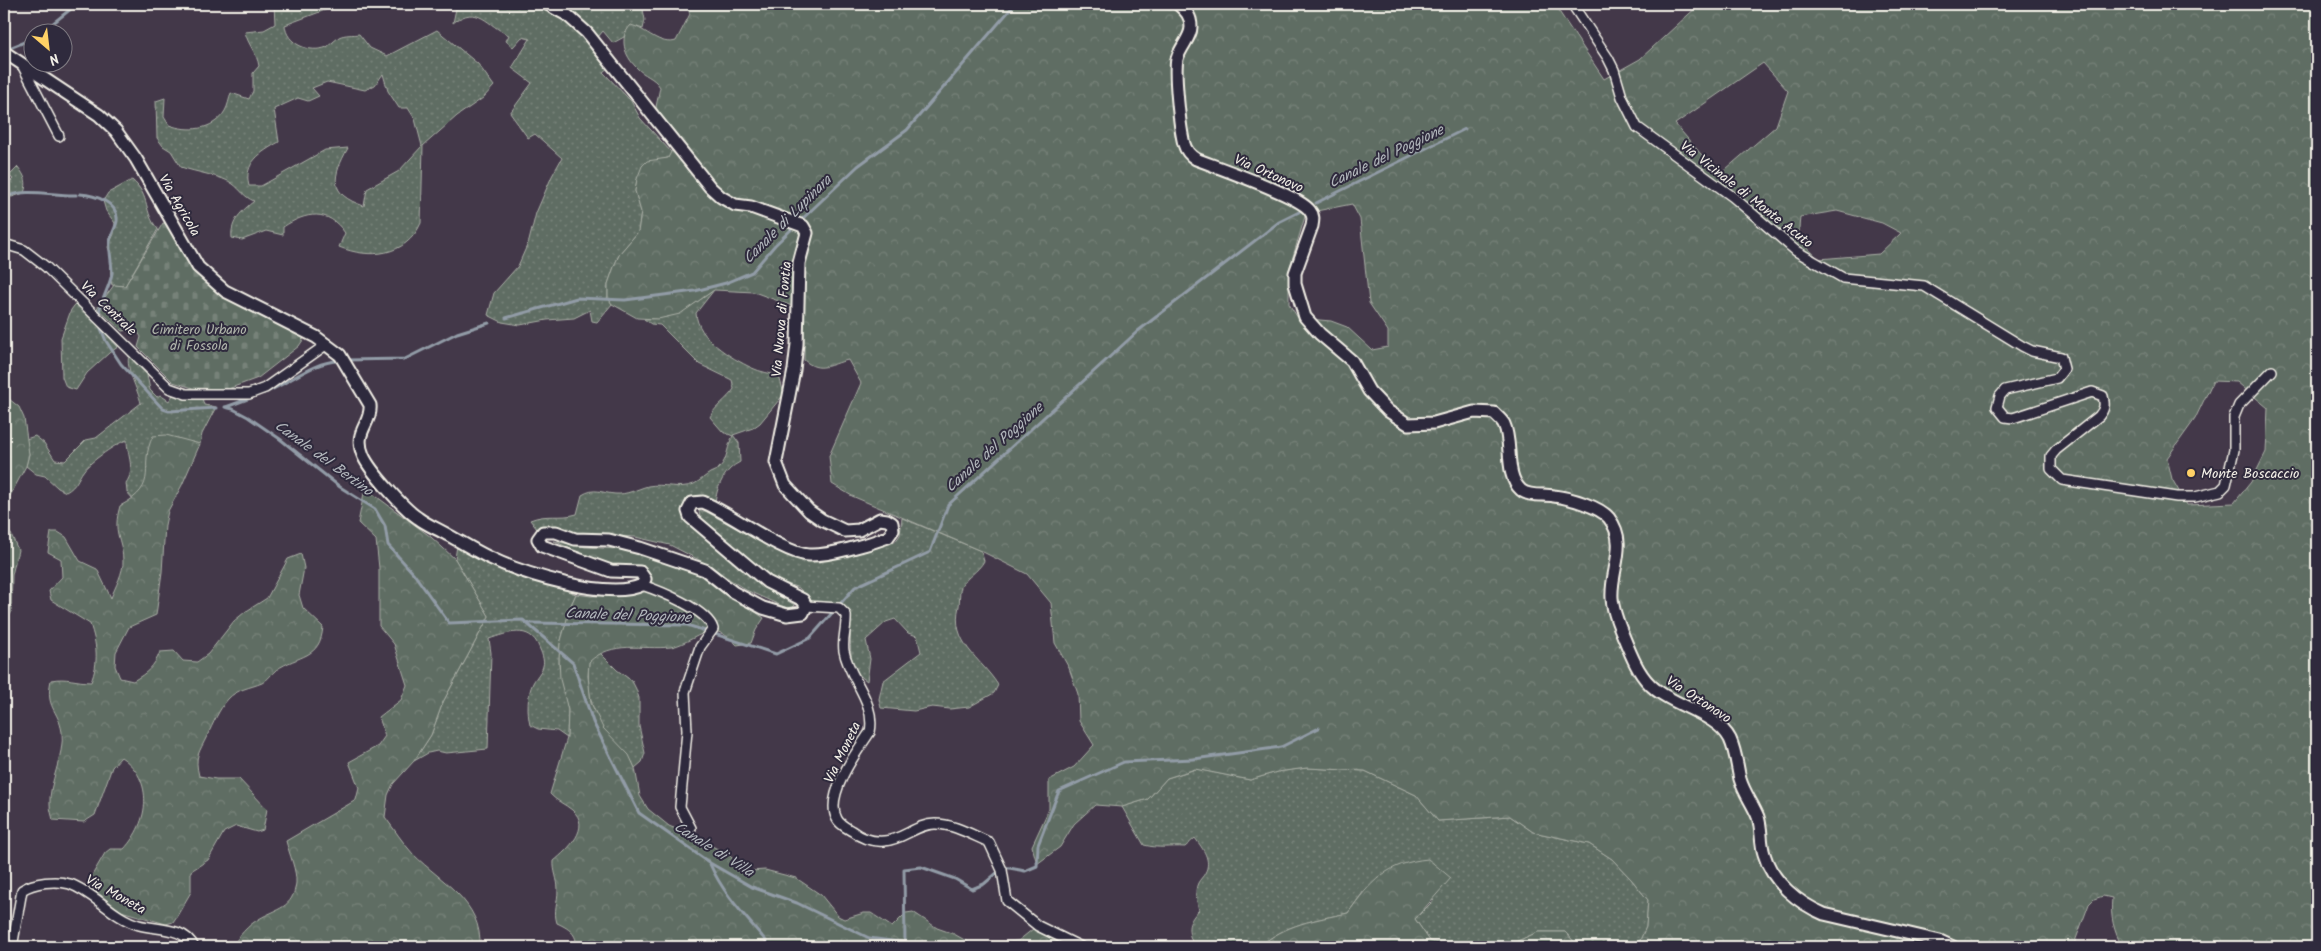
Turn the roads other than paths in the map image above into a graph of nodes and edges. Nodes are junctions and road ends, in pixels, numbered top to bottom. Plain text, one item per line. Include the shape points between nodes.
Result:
1 (547, 4) edge
2 (1178, 4) edge
3 (1572, 4) edge
4 (4, 52) edge
5 (21, 63) junction
6 (60, 136) dead end
7 (4, 244) edge
8 (327, 344) junction
9 (2272, 370) dead end
10 (642, 585) junction
11 (806, 606) junction
12 (691, 828) dead end
13 (6, 947) edge
14 (194, 947) edge
15 (1081, 947) edge
16 (1953, 947) edge

1 - 11 street, Via Nuova di Fontia via 578,23 721,197 735,205 751,207 803,226 807,233 799,263 794,370 776,462 785,485 822,520 845,530 859,530 880,519 892,523 893,530 888,537 872,543 809,555 789,549 703,502 692,503 688,511 690,517 767,582 803,600
2 - 16 street, Via Ortonovo via 1189,15 1191,24 1177,68 1184,144 1190,156 1263,185 1310,209 1314,218 1295,273 1305,317 1352,361 1369,391 1398,419 1408,424 1426,424 1474,412 1494,413 1506,430 1512,472 1521,490 1582,502 1608,517 1620,542 1612,586 1613,607 1637,668 1657,691 1723,729 1730,738 1740,782 1762,829 1763,852 1786,889 1824,914 1940,941
3 - 9 street, Via Vicinale di Monte Acuto via 1608,58 1637,127 1712,180 1796,251 1843,278 1924,286 2022,346 2061,357 2064,368 2057,378 2005,390 1997,407 2004,416 2013,418 2092,392 2103,396 2105,402 2099,416 2052,456 2051,469 2062,480 2177,497 2220,491 2226,485 2234,450 2234,417 2239,405
4 - 5 street, Via Agricola
5 - 6 street, Via Agricola
5 - 8 street, Via Agricola via 99,115 116,131 136,159 198,267 208,278 225,291
7 - 8 street, Via Centrale via 33,256 169,388 186,394 249,394 265,388
8 - 10 street via 340,354 370,405 371,412 360,433 363,456 369,467 417,518 490,558 564,584 599,589
10 - 11 street via 644,579 640,572 612,571 594,566 542,546 538,539 548,531 575,538 609,540 705,570 733,592 763,608 794,616 803,613
10 - 12 street via 686,605 707,619 713,630 700,647 685,692 687,731 680,807
11 - 15 street, Via Moneta via 839,608 846,616 844,651 870,712 870,732 839,783 834,811 840,824 862,838 882,842 925,825 936,824 956,827 989,842 1002,870 1007,901 1038,926
13 - 14 street, Via Moneta via 13,942 22,890 32,885 61,882 138,925 182,934

